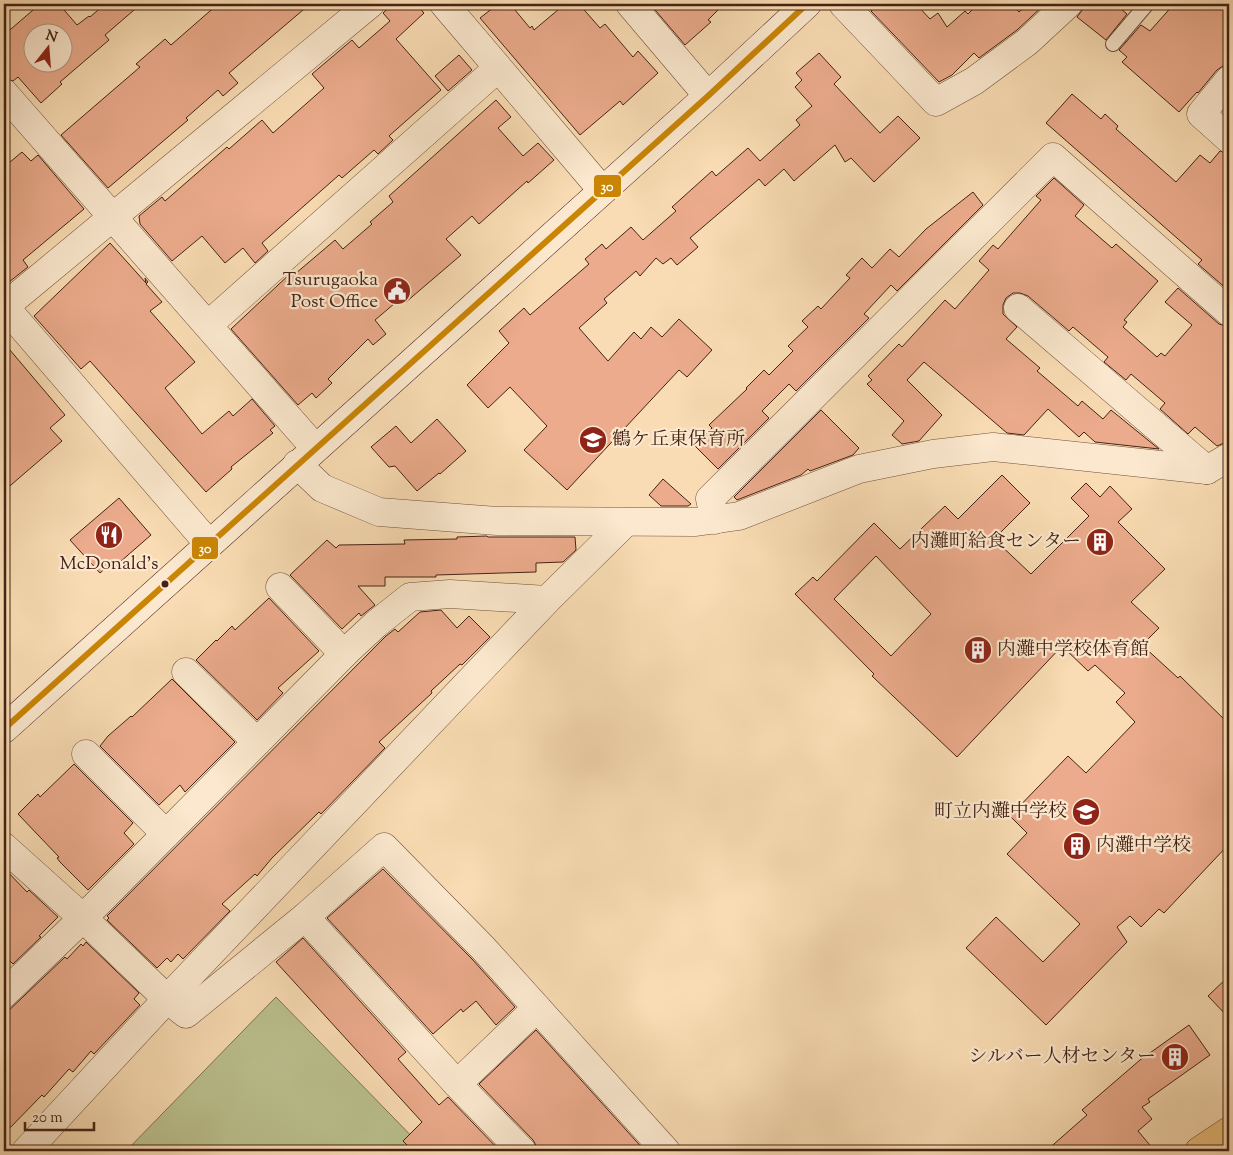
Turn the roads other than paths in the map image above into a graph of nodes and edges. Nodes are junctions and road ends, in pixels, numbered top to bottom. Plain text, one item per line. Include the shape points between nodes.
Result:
1 (370, 4) edge
2 (444, 4) edge
3 (630, 4) edge
4 (807, 4) edge
5 (843, 4) edge
6 (1068, 4) edge
7 (1147, 4) edge
8 (1113, 44) dead end
9 (498, 68) junction
10 (1229, 80) edge
11 (4, 93) edge
12 (708, 96) junction
13 (1229, 139) edge
14 (602, 190) junction
15 (112, 216) junction
16 (4, 307) edge
17 (1018, 308) dead end
18 (1229, 312) edge
19 (208, 325) junction
20 (306, 456) junction
21 (1218, 464) edge
22 (715, 520) junction
23 (626, 522) junction
24 (209, 544) junction
25 (280, 586) dead end
26 (547, 600) junction
27 (344, 654) junction
28 (186, 672) dead end
29 (4, 729) edge
30 (257, 742) junction
31 (86, 754) dead end
32 (166, 834) junction
33 (4, 846) edge
34 (304, 917) junction
35 (83, 918) junction
36 (4, 994) edge
37 (167, 999) junction
38 (537, 1008) junction
39 (457, 1084) junction
40 (1229, 1131) edge
41 (26, 1151) edge
42 (522, 1151) edge
43 (666, 1151) edge
44 (1199, 1151) edge

1 - 15 street
2 - 9 street
3 - 12 street
4 - 12 street
5 - 6 street via 936,102 974,81 1027,42
7 - 8 lane
9 - 14 street
9 - 19 street
10 - 13 street via 1201,114
11 - 15 street
12 - 14 street
14 - 20 street
15 - 16 street
15 - 19 street
16 - 24 street
17 - 21 street
18 - 22 street via 1053,157 710,499
19 - 20 street
20 - 23 street via 322,488 379,512 497,521
20 - 24 street
21 - 22 street via 993,446 858,469 739,516
22 - 23 street
23 - 26 street
24 - 29 street
25 - 27 street
26 - 27 street via 450,594 410,597
26 - 37 street
27 - 30 street
28 - 30 street
30 - 32 street
31 - 32 street
32 - 35 street
33 - 35 street
34 - 37 street via 186,1014
34 - 38 street via 384,847
34 - 39 street
35 - 36 street
35 - 37 street
37 - 41 street
38 - 39 street
38 - 43 street
39 - 42 street
40 - 44 main road

